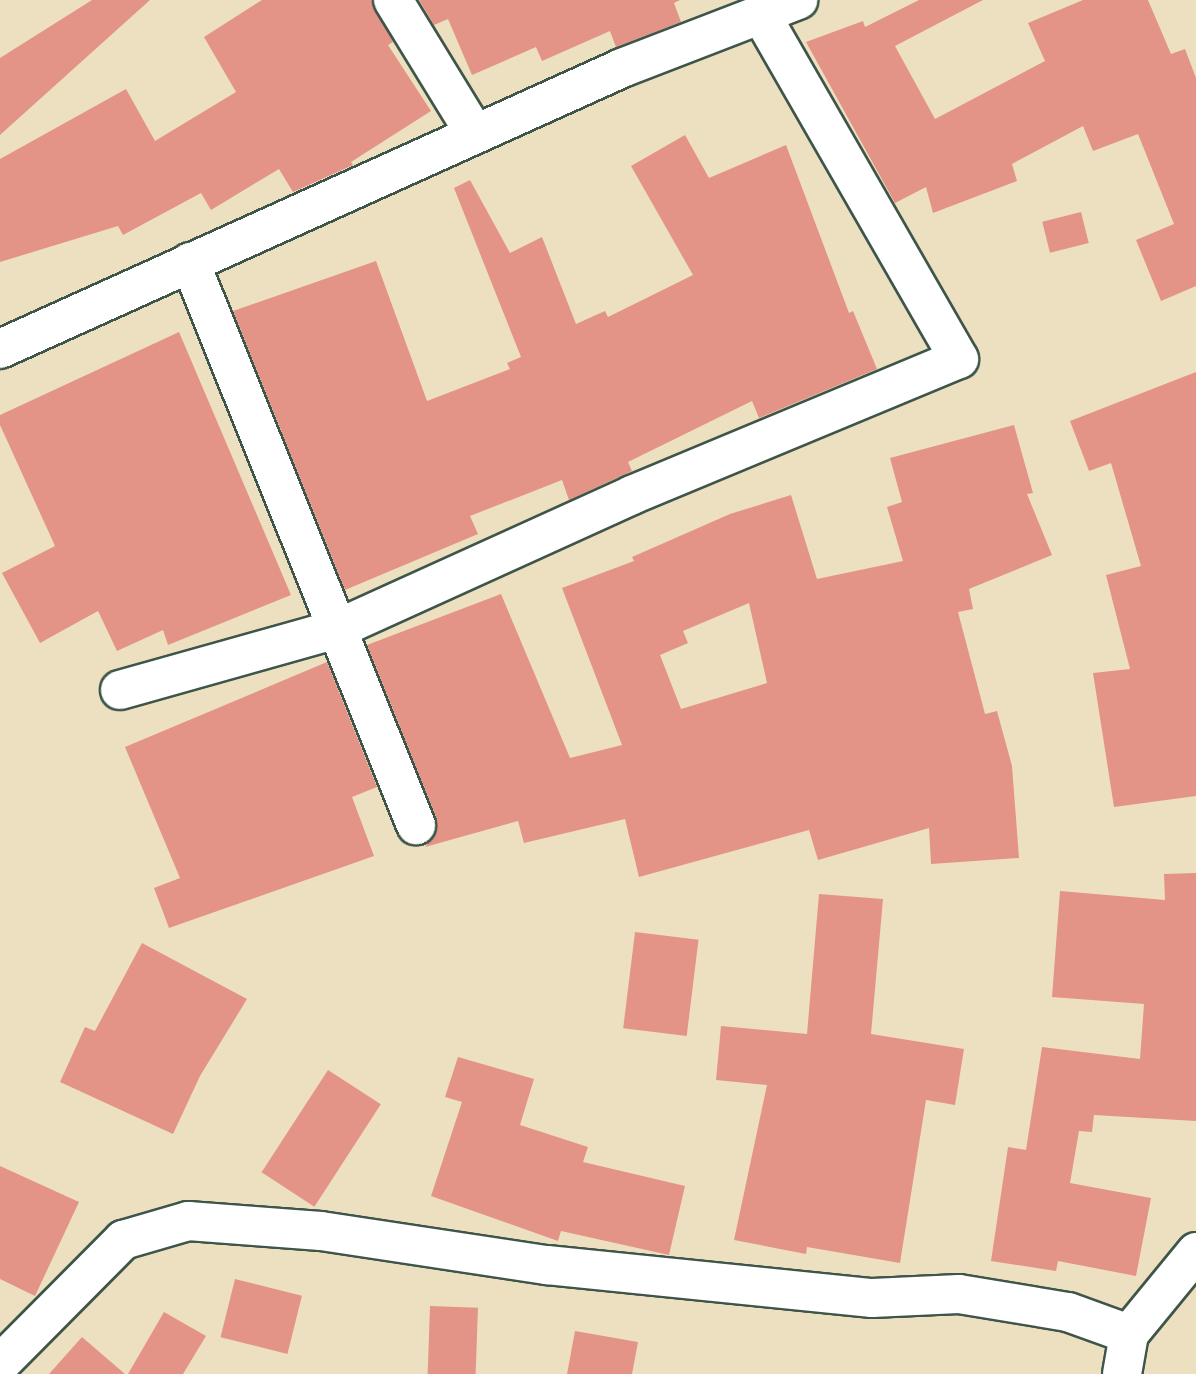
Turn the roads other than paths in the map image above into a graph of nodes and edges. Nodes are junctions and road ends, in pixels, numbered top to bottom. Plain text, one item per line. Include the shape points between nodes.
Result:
1 (393, 0) edge
2 (798, 0) edge
3 (762, 16) junction
4 (475, 134) junction
5 (190, 262) junction
6 (0, 349) edge
7 (337, 629) junction
8 (120, 690) dead end
9 (416, 825) dead end
10 (1196, 1252) edge
11 (1129, 1334) junction
12 (0, 1364) edge
13 (1122, 1374) edge

1 - 4 street
2 - 3 street
3 - 4 street via 622,68
3 - 7 street via 959,359 632,495
4 - 5 street
5 - 6 street
5 - 7 street
7 - 8 street
7 - 9 street
10 - 11 street
11 - 12 street via 1068,1312 959,1294 872,1298 547,1265 321,1231 188,1221 123,1240
11 - 13 street

